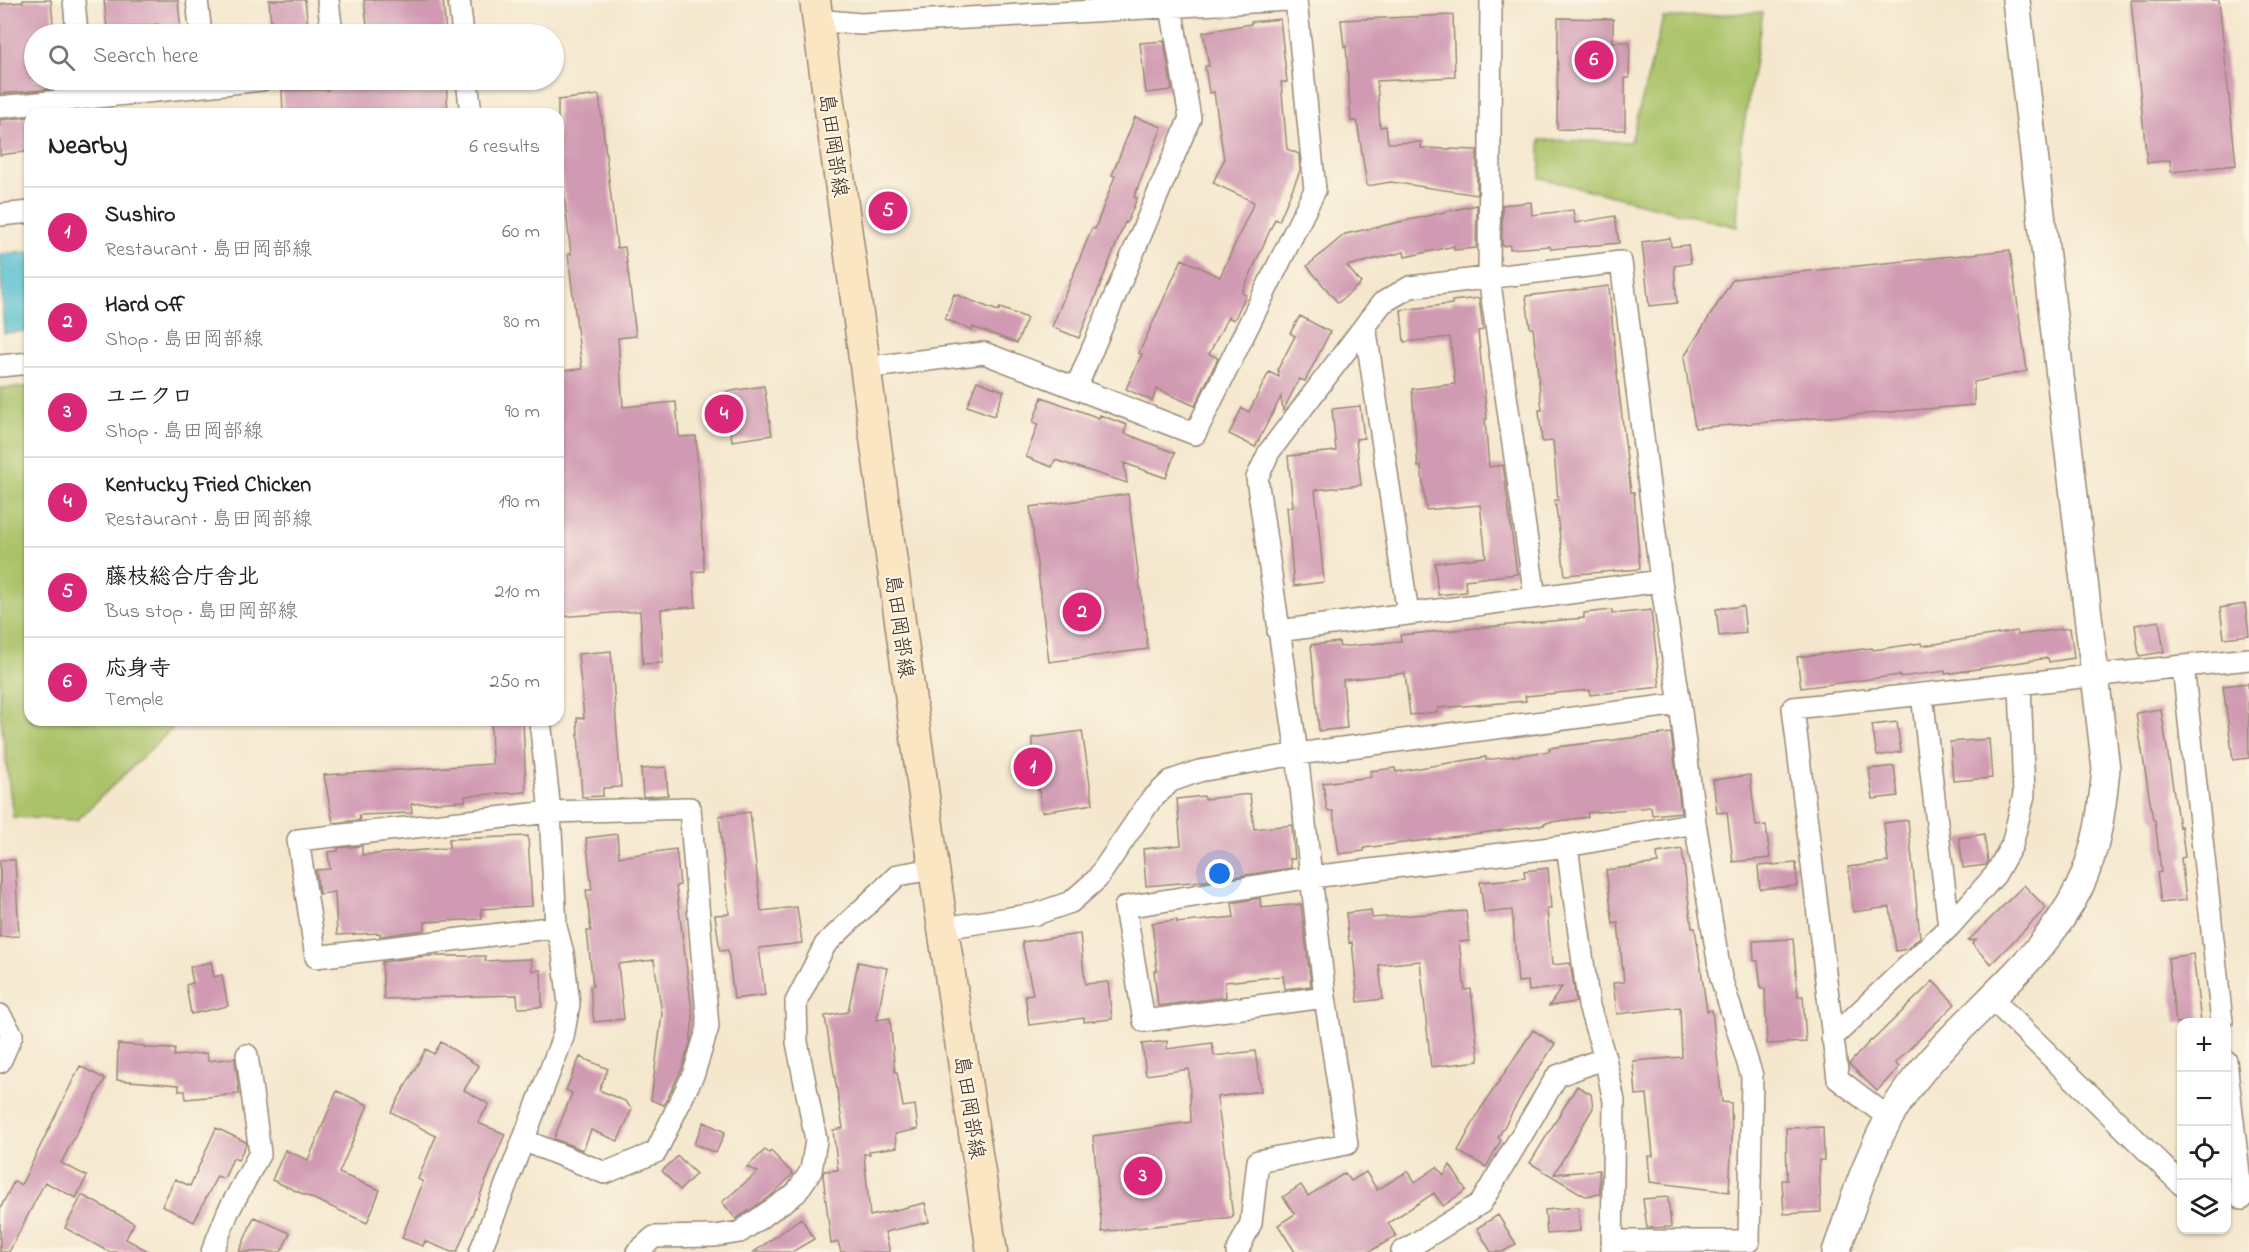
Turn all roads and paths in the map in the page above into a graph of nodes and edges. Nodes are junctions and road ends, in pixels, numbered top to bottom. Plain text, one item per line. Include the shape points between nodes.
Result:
1 (74, 0) edge
2 (196, 0) edge
3 (328, 0) edge
4 (459, 0) edge
5 (1288, 0) edge
6 (1296, 0) edge
7 (1491, 0) edge
8 (2016, 0) edge
9 (1171, 7) junction
10 (816, 12) edge
11 (77, 24) edge
12 (200, 24) edge
13 (331, 24) edge
14 (462, 24) edge
15 (75, 90) edge
16 (468, 90) edge
17 (0, 107) edge
18 (470, 108) edge
19 (24, 213) edge
20 (0, 215) edge
21 (1489, 277) junction
22 (1365, 325) junction
23 (24, 364) edge
24 (0, 366) edge
25 (864, 368) junction
26 (1076, 388) junction
27 (1661, 581) junction
28 (1535, 597) junction
29 (1408, 614) junction
30 (1278, 631) junction
31 (2249, 659) edge
32 (2183, 666) junction
33 (2096, 676) junction
34 (2020, 684) junction
35 (1922, 694) junction
36 (1680, 704) junction
37 (541, 726) edge
38 (1297, 754) junction
39 (550, 813) junction
40 (1695, 823) junction
41 (1567, 846) junction
42 (934, 870) junction
43 (1312, 878) junction
44 (556, 927) junction
45 (1949, 927) junction
46 (943, 928) junction
47 (1325, 997) junction
48 (1990, 997) junction
49 (0, 1015) edge
50 (2221, 1018) edge
51 (1833, 1038) junction
52 (247, 1055) dead end
53 (1605, 1058) junction
54 (0, 1062) edge
55 (2227, 1072) edge
56 (1889, 1118) junction
57 (523, 1140) junction
58 (2177, 1181) edge
59 (2239, 1199) edge
60 (1612, 1246) edge
61 (212, 1252) edge
62 (480, 1252) edge
63 (637, 1252) edge
64 (992, 1252) edge
65 (1237, 1252) edge
66 (1402, 1252) edge
67 (1836, 1252) edge

1 - 11 street
2 - 12 street
3 - 13 street
4 - 14 street
5 - 9 street
6 - 26 street via 1316,190 1195,434
7 - 21 street
8 - 33 street
9 - 10 street via 861,24 827,21
9 - 26 street via 1190,118
10 - 25 main road, 島田岡部線
15 - 17 street
16 - 18 street
19 - 20 street
21 - 22 street via 1410,287 1382,303
21 - 27 street via 1621,262
21 - 28 street
22 - 29 street
22 - 30 street via 1269,452 1257,478
23 - 24 street
25 - 26 street via 984,353
25 - 42 main road, 島田岡部線
27 - 28 street
27 - 36 street
28 - 29 street
29 - 30 street
30 - 38 street
31 - 32 street
32 - 33 street
32 - 50 street
33 - 34 street
33 - 48 street via 2106,769 2096,842 2079,888 2058,923
34 - 35 street
34 - 45 street via 2024,795 2012,845 1995,875
35 - 45 street
35 - 51 street via 1793,708
36 - 38 street
36 - 40 street
37 - 39 street
38 - 43 street
38 - 46 street via 1199,771 1171,781 1150,801 1097,879 1071,902 1036,914
39 - 44 street
39 - 44 street via 298,840 316,957
39 - 57 street via 690,808 708,1027 694,1073 656,1152 605,1173
40 - 41 street
40 - 60 street via 1720,978 1752,1076 1749,1241
41 - 43 street
41 - 53 street via 1589,1006
42 - 46 main road, 島田岡部線
42 - 63 street via 898,875 825,945 796,1002 797,1042 816,1140 811,1171 796,1192 740,1232 654,1237
43 - 47 street
43 - 47 street via 1125,906 1144,1021
44 - 57 street via 569,1004 563,1037
45 - 51 street
46 - 64 main road, 島田岡部線
47 - 65 street via 1347,1144 1258,1161 1251,1223
48 - 56 street via 1927,1065
48 - 58 street
49 - 54 street via 12,1035
51 - 56 street via 1838,1079
52 - 61 street via 260,1153 228,1212
53 - 60 street via 1614,1101
53 - 66 street via 1557,1076 1481,1203
55 - 59 street
56 - 67 street via 1872,1151
57 - 62 street

